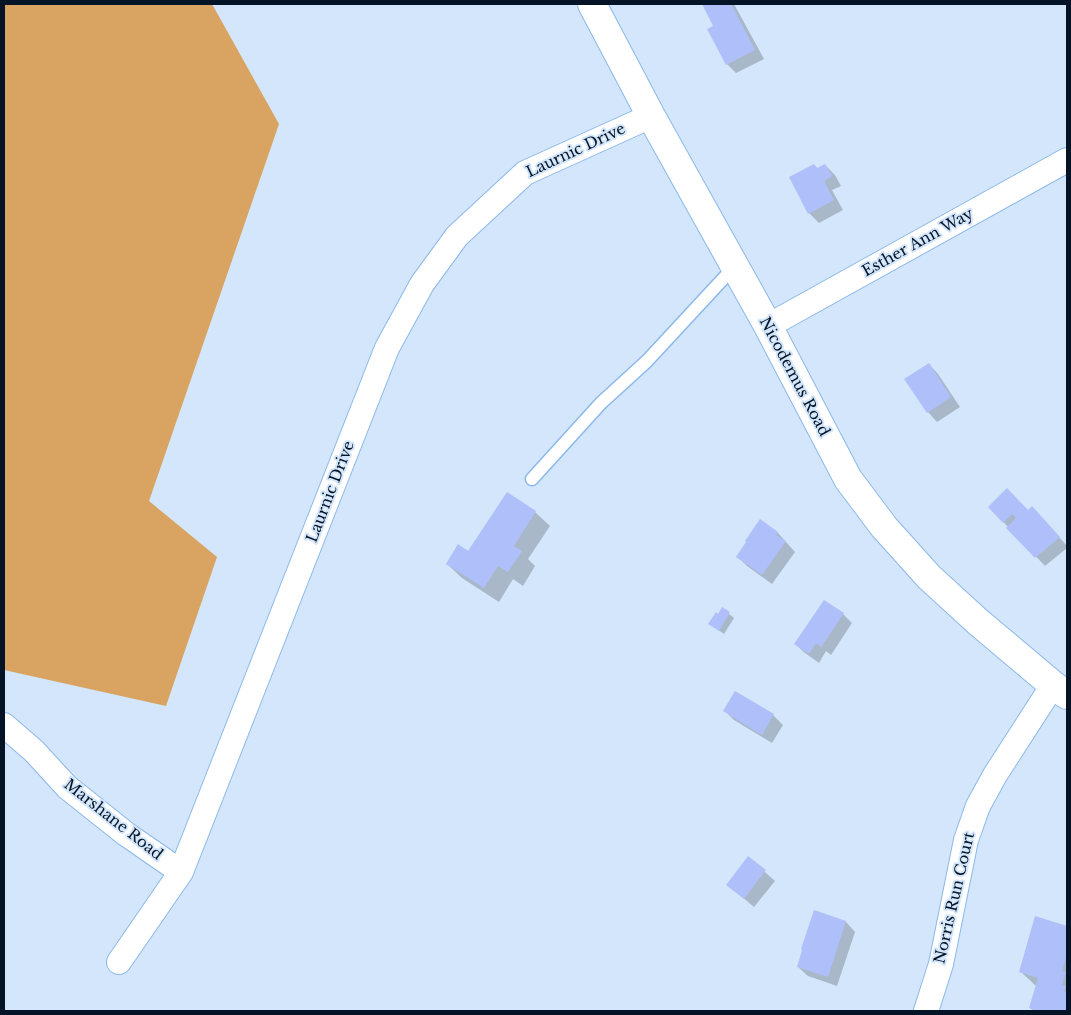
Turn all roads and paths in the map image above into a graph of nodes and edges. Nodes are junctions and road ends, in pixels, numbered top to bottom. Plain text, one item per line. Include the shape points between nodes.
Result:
1 (592, 4) edge
2 (651, 116) junction
3 (1067, 160) edge
4 (734, 266) junction
5 (768, 326) junction
6 (532, 478) dead end
7 (1060, 690) edge
8 (4, 725) edge
9 (181, 872) junction
10 (119, 962) dead end
11 (926, 1011) edge

1 - 2 street, Nicodemus Road
2 - 4 street, Nicodemus Road
2 - 9 street, Laurnic Drive via 525,173 457,236 422,284 387,348
3 - 5 street, Esther Ann Way
4 - 5 street, Nicodemus Road
4 - 6 lane via 647,361 601,404
5 - 7 street, Nicodemus Road via 848,479 884,527 929,577
7 - 11 street, Norris Run Court via 995,775 978,806 966,840 941,964
8 - 9 street, Marshane Road via 34,751 67,787
9 - 10 street, Laurnic Drive

